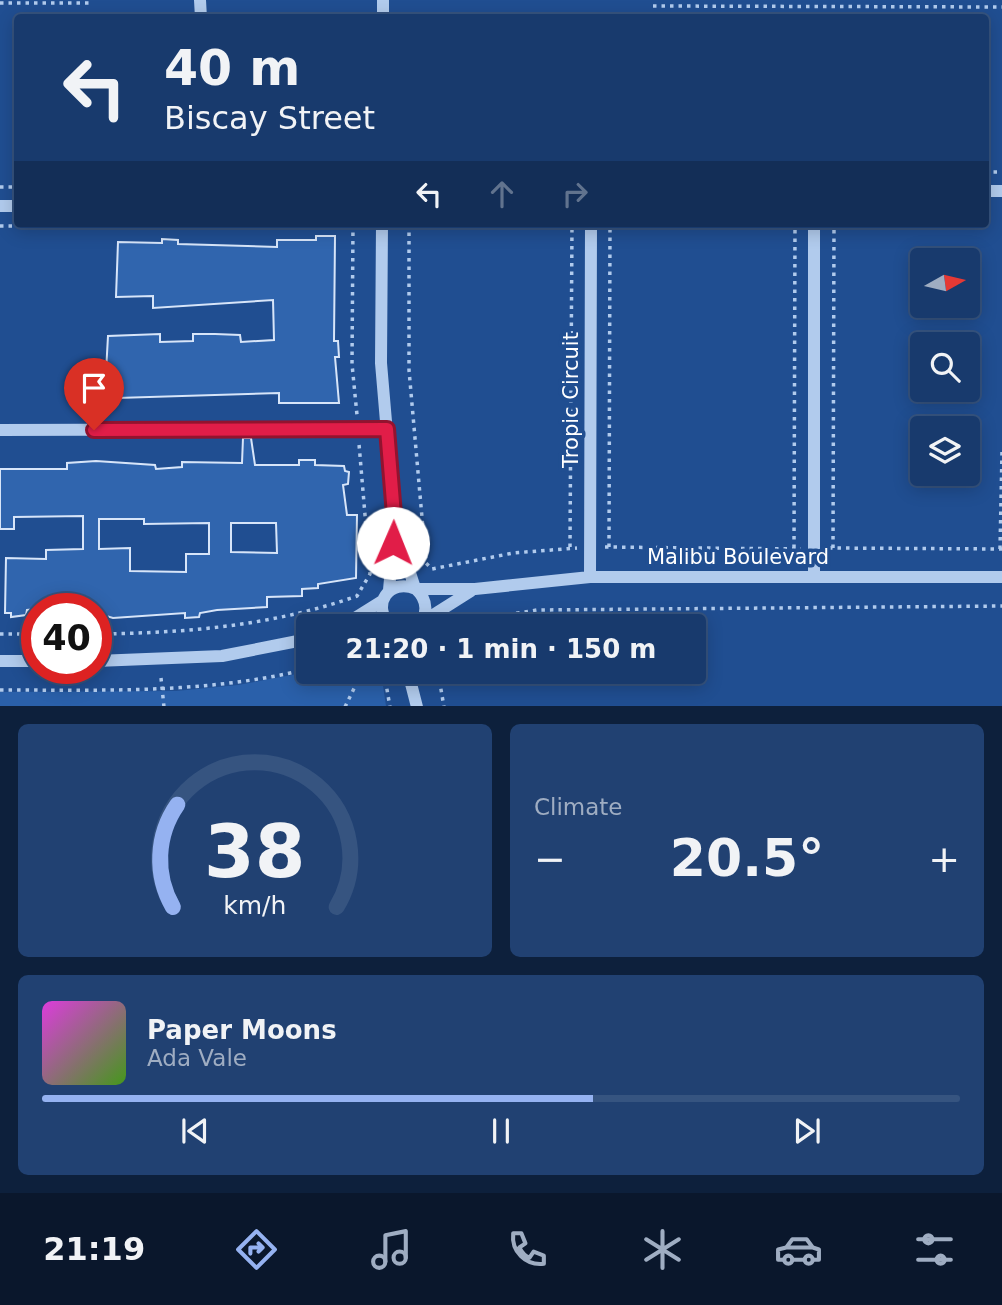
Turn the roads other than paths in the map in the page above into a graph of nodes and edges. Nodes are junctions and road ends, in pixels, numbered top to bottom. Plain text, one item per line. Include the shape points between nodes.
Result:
1 (382, 228) edge
2 (591, 228) edge
3 (814, 228) edge
4 (387, 429) junction
5 (0, 430) edge
6 (395, 527) junction
7 (814, 576) junction
8 (590, 577) junction
9 (1002, 577) edge
10 (416, 588) junction
11 (475, 589) junction
12 (385, 596) junction
13 (359, 614) edge
14 (382, 614) edge
15 (424, 614) edge
16 (436, 614) edge
17 (296, 641) edge
18 (0, 661) edge
19 (21, 661) edge
20 (112, 661) edge
21 (413, 684) edge
22 (417, 706) edge

1 - 4 street via 381,363
2 - 8 street, Tropic Circuit
3 - 7 street
4 - 5 street
4 - 6 street
6 - 10 street
6 - 12 street
7 - 8 street, Malibu Boulevard
7 - 9 street, Malibu Boulevard
8 - 11 street, Malibu Boulevard
10 - 11 street, Malibu Boulevard
10 - 12 street, Malibu Boulevard via 401,585
10 - 15 street via 426,608
11 - 16 street, Malibu Boulevard
12 - 13 street
12 - 14 street
17 - 20 street via 222,656
18 - 19 street
21 - 22 street

